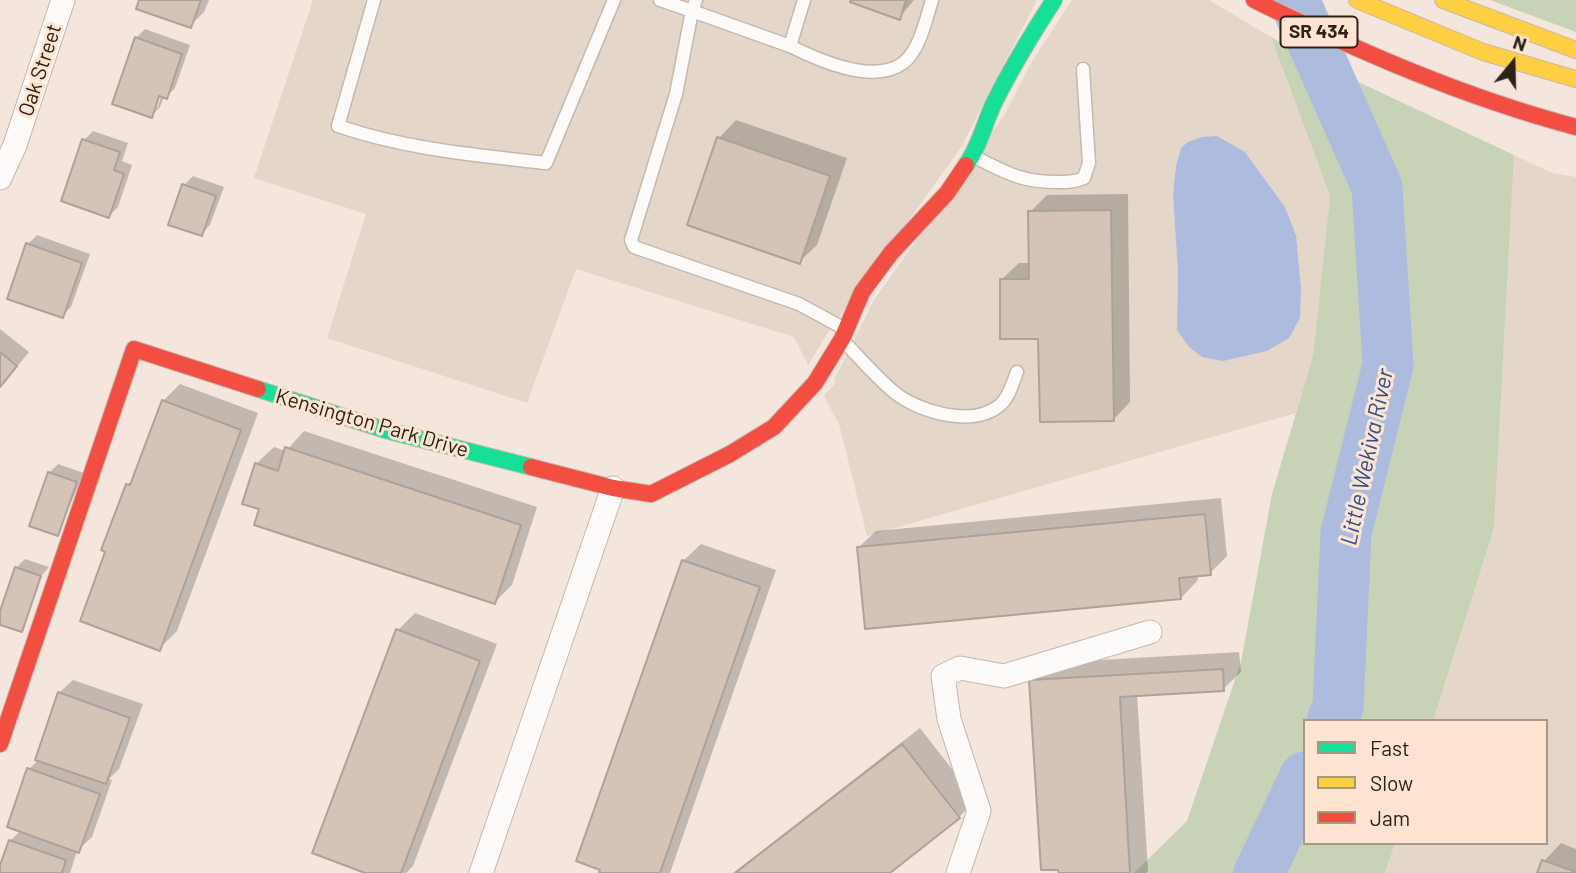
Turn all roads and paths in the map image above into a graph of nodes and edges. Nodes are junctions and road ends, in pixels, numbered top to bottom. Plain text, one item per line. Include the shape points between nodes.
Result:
1 (63, 0) edge
2 (374, 0) edge
3 (614, 0) edge
4 (660, 0) edge
5 (804, 0) edge
6 (932, 0) edge
7 (1054, 0) edge
8 (1254, 0) edge
9 (1357, 0) edge
10 (1443, 0) edge
11 (694, 5) edge
12 (790, 46) junction
13 (1576, 50) edge
14 (1083, 69) dead end
15 (1576, 79) edge
16 (1576, 127) edge
17 (973, 156) junction
18 (0, 178) edge
19 (844, 334) junction
20 (1017, 372) dead end
21 (613, 488) junction
22 (1150, 632) dead end
23 (0, 744) edge
24 (481, 873) edge
25 (958, 873) edge

1 - 18 street, Oak Street
2 - 3 lane via 338,126 453,153 546,163
4 - 11 lane
5 - 12 lane
6 - 12 lane via 917,44 903,63 878,72 827,64
7 - 17 street, Kensington Park Drive via 1019,55
8 - 16 street, SR 434 via 1384,62
9 - 15 street via 1483,52
10 - 13 street
11 - 12 lane
11 - 19 lane via 676,94 631,240 634,247 799,304
14 - 17 lane via 1089,163 1084,178 1039,182 1016,178
17 - 19 street, Kensington Park Drive via 862,292
19 - 20 lane via 895,393 928,411 957,416 991,410 1012,388
19 - 21 street, Kensington Park Drive via 815,383 774,426 651,495
21 - 23 street, Kensington Park Drive via 385,430 134,349
21 - 24 street
22 - 25 street via 1004,676 960,668 943,676 949,719 979,811

